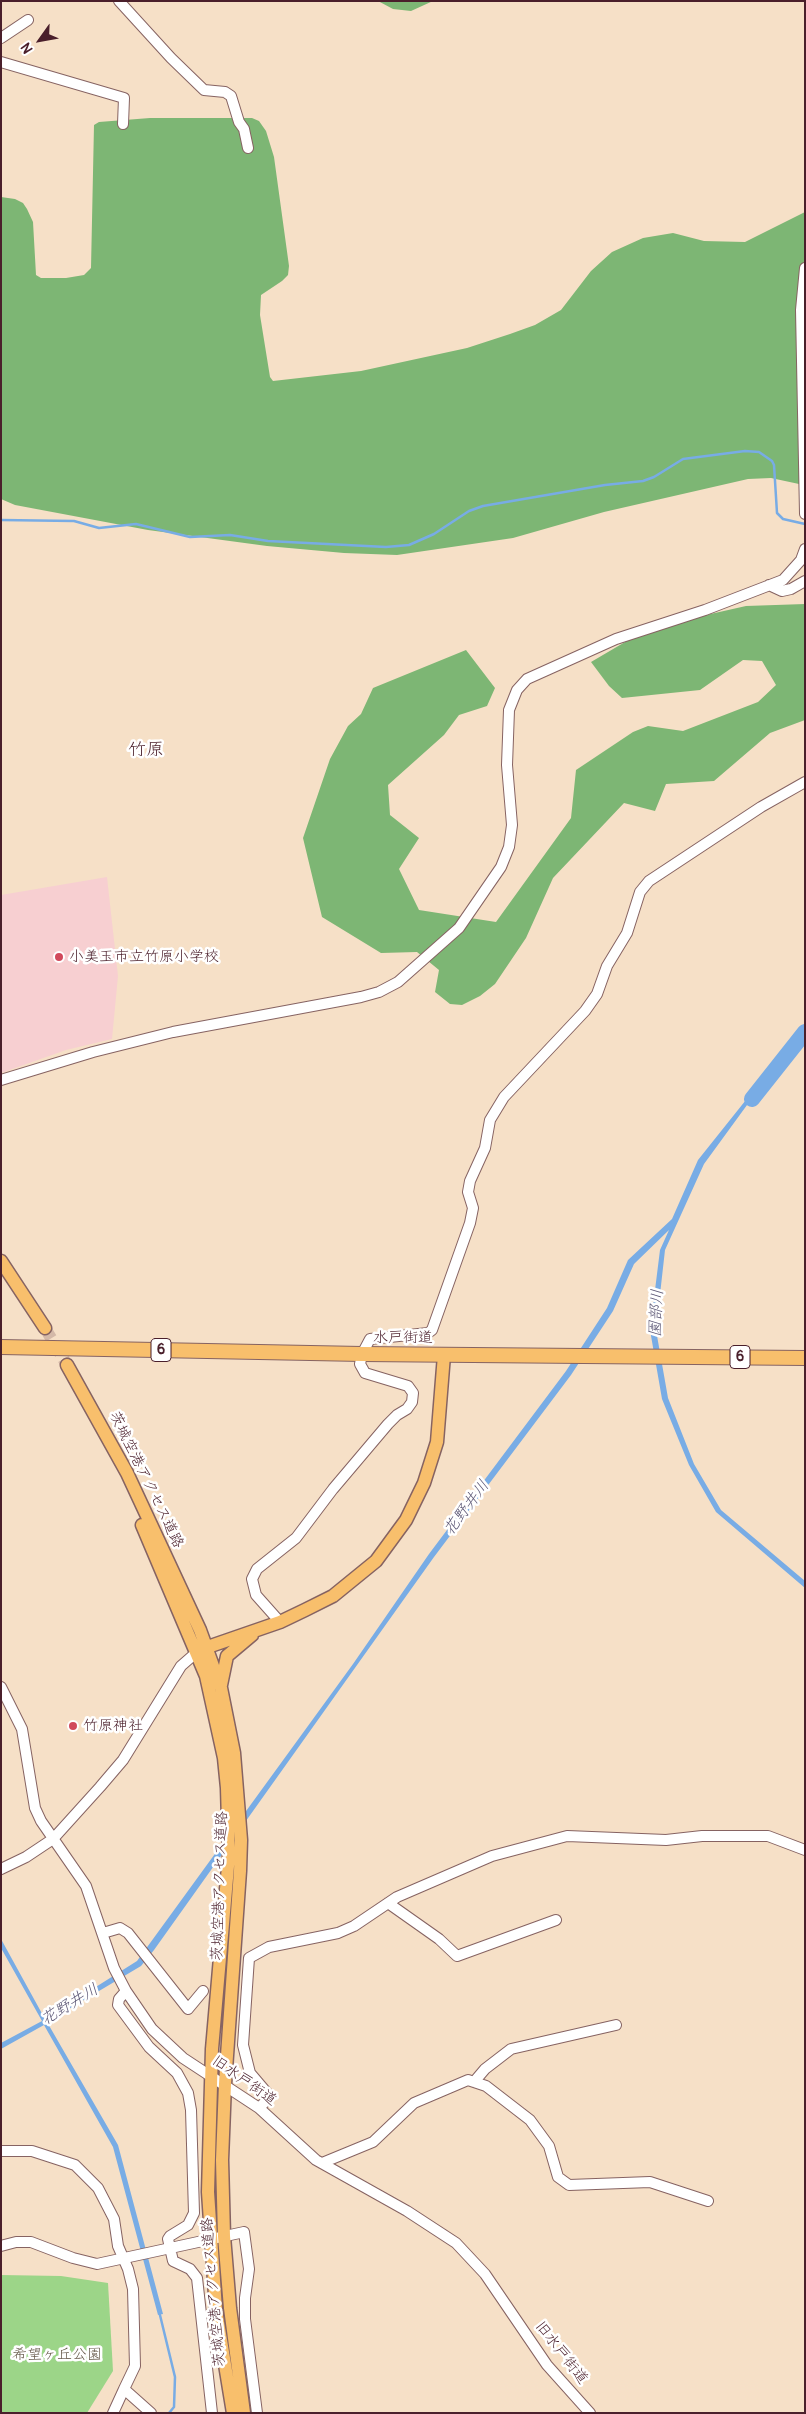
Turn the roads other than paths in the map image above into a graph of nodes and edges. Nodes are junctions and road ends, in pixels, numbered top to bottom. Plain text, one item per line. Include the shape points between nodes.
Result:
1 (119, 1) edge
2 (28, 20) dead end
3 (1, 38) edge
4 (1, 62) edge
5 (122, 124) dead end
6 (248, 148) dead end
7 (805, 268) edge
8 (805, 514) edge
9 (805, 549) edge
10 (805, 581) edge
11 (769, 585) junction
12 (805, 782) edge
13 (1, 1080) edge
14 (1, 1260) edge
15 (1, 1271) edge
16 (1, 1347) edge
17 (362, 1354) junction
18 (444, 1355) junction
19 (805, 1358) edge
20 (64, 1366) tunnel mouth
21 (280, 1622) junction
22 (262, 1629) junction
23 (201, 1649) junction
24 (1, 1687) edge
25 (221, 1688) junction
26 (53, 1839) junction
27 (805, 1850) edge
28 (1, 1869) edge
29 (388, 1903) junction
30 (556, 1920) dead end
31 (103, 1933) junction
32 (124, 1987) junction
33 (203, 1991) dead end
34 (616, 2025) dead end
35 (210, 2076) junction
36 (474, 2082) junction
37 (225, 2084) junction
38 (259, 2108) junction
39 (1, 2151) edge
40 (322, 2163) junction
41 (708, 2200) dead end
42 (224, 2236) junction
43 (209, 2239) junction
44 (1, 2246) edge
45 (169, 2247) junction
46 (123, 2258) junction
47 (124, 2389) junction
48 (113, 2413) edge
49 (151, 2413) edge
50 (212, 2413) edge
51 (232, 2413) edge
52 (244, 2413) edge
53 (257, 2413) edge
54 (590, 2413) edge

1 - 6 street via 204,90 225,92 231,96
2 - 3 street
4 - 5 street via 124,98
7 - 8 street via 801,310
9 - 11 street via 784,580
10 - 11 street via 782,591
11 - 13 street via 616,640 527,679 517,690 509,710 507,765 512,824 509,848 501,868 459,928 398,982 361,997 173,1032
12 - 17 street via 761,807 640,892 627,933 586,1011 504,1097 490,1120 485,1148 468,1192 473,1208 470,1223 432,1330 370,1339
14 - 15 main road via 42,1329
16 - 17 highway, 水戸街道 / 6
17 - 18 highway, 水戸街道 / 6
17 - 21 street via 360,1364 365,1373 408,1386 413,1392 412,1402 388,1424 296,1538 257,1569 252,1587
18 - 19 highway, 水戸街道 / 6
18 - 21 main road via 437,1442 424,1483 406,1520 376,1561 357,1578 333,1596
20 - 23 main road, 茨城空港アクセス道路 via 127,1473
21 - 22 main road
22 - 23 main road
22 - 25 main road via 239,1644 228,1656
23 - 25 main road, 茨城空港アクセス道路
23 - 26 street via 181,1666 124,1760
23 - 35 main road, 茨城空港アクセス道路 via 224,1758 229,1810 229,1855
24 - 26 street, 旧水戸街道 via 22,1729 35,1808
25 - 37 main road, 茨城空港アクセス道路 via 234,1753 241,1840
26 - 28 street via 26,1858
26 - 31 street, 旧水戸街道 via 86,1886
27 - 29 street via 768,1836 702,1836 666,1840 567,1836 492,1856
29 - 30 street via 439,1939 456,1956
29 - 38 street via 338,1933 283,1942 249,1958 242,2046 250,2073 267,2093 266,2101
31 - 32 street, 旧水戸街道
31 - 33 street via 120,1928 128,1933 188,2009
32 - 35 street, 旧水戸街道 via 152,2030 183,2058
32 - 45 street via 118,2004 149,2046 184,2083 191,2110 194,2213 184,2230 170,2236
34 - 36 street via 511,2049
35 - 37 street, 旧水戸街道
35 - 43 main road, 茨城空港アクセス道路
36 - 40 street via 468,2080 414,2103 373,2142
36 - 41 street via 486,2086 530,2120 549,2146 558,2177 569,2184 650,2182
37 - 38 street, 旧水戸街道
37 - 42 main road, 茨城空港アクセス道路
38 - 40 street, 旧水戸街道 via 301,2148
39 - 46 street via 32,2151 75,2165 98,2188 110,2211
40 - 54 street, 旧水戸街道 via 456,2243 485,2274 547,2365
42 - 43 street
42 - 52 main road, 茨城空港アクセス道路
42 - 53 street via 244,2232 246,2240 249,2269 245,2319
43 - 45 street
43 - 51 main road, 茨城空港アクセス道路
44 - 46 street via 31,2242 97,2264
45 - 46 street
45 - 50 street via 173,2261 190,2269 197,2278
46 - 47 street via 133,2289 135,2342 135,2366
47 - 48 street
47 - 49 street

